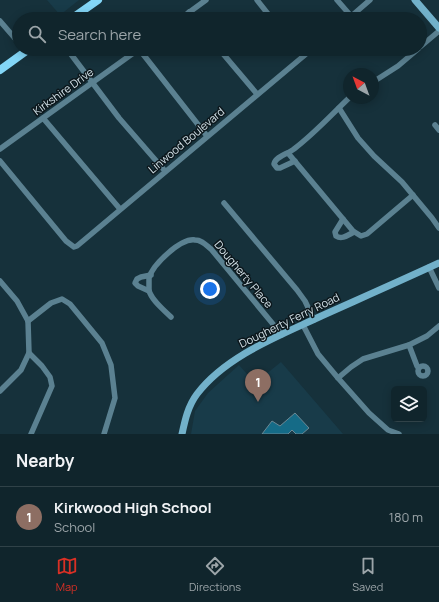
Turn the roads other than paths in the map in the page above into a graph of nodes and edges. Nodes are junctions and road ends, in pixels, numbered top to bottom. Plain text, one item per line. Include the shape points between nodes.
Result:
1 (98, 0) edge
2 (206, 0) edge
3 (257, 0) edge
4 (337, 0) edge
5 (370, 0) edge
6 (415, 0) edge
7 (81, 12) edge
8 (190, 12) edge
9 (266, 12) edge
10 (345, 12) edge
11 (356, 12) edge
12 (425, 12) edge
13 (427, 14) edge
14 (0, 21) edge
15 (439, 28) edge
16 (439, 31) edge
17 (12, 35) edge
18 (427, 41) edge
19 (19, 56) edge
20 (72, 56) edge
21 (129, 56) edge
22 (144, 56) edge
23 (225, 56) edge
24 (303, 56) edge
25 (410, 56) edge
26 (0, 70) edge
27 (379, 78) edge
28 (92, 82) junction
29 (257, 94) junction
30 (343, 103) edge
31 (338, 108) junction
32 (43, 118) junction
33 (207, 136) junction
34 (0, 149) edge
35 (288, 153) junction
36 (0, 161) edge
37 (295, 161) junction
38 (165, 171) junction
39 (413, 195) junction
40 (224, 203) dead end
41 (120, 209) junction
42 (342, 218) junction
43 (439, 228) edge
44 (354, 232) junction
45 (439, 263) edge
46 (429, 267) junction
47 (151, 275) junction
48 (0, 281) edge
49 (439, 288) edge
50 (149, 291) junction
51 (171, 317) dead end
52 (314, 320) junction
53 (28, 321) junction
54 (303, 325) junction
55 (439, 326) edge
56 (282, 335) junction
57 (409, 345) junction
58 (29, 352) junction
59 (419, 368) dead end
60 (338, 378) junction
61 (0, 391) edge
62 (31, 434) edge
63 (104, 434) edge
64 (182, 434) edge
65 (399, 434) edge

1 - 7 main road
2 - 8 street
3 - 9 street
4 - 10 street
5 - 11 street
6 - 12 main road
13 - 15 main road
14 - 17 street
16 - 18 street
19 - 26 main road
20 - 28 street
21 - 28 street, Kirkshire Drive
22 - 33 street
23 - 29 street
24 - 29 street, Linwood Boulevard
25 - 27 street
28 - 32 street, Kirkshire Drive
28 - 38 street
29 - 33 street, Linwood Boulevard
30 - 31 street
31 - 35 street via 310,137
31 - 39 street via 358,138
32 - 34 street, Kirkshire Drive
32 - 41 street
33 - 38 street, Linwood Boulevard
35 - 37 street
35 - 37 street via 275,161 275,166 280,168
36 - 41 street, Linwood Boulevard via 66,241 74,247 81,244
37 - 42 street
38 - 41 street, Linwood Boulevard
39 - 43 street
39 - 44 street via 367,234 361,236
40 - 52 street via 305,301
42 - 44 street
42 - 44 street via 334,232 336,236 343,238
45 - 46 main road, Dougherty Ferry Road
46 - 49 street
46 - 52 main road, Dougherty Ferry Road
47 - 50 street
47 - 50 street, Dougherty Place via 137,279 136,283
47 - 56 street, Dougherty Place via 169,252 184,242 202,241
48 - 53 street via 17,301
50 - 51 street, Dougherty Place
52 - 54 main road, Dougherty Ferry Road
53 - 58 street
53 - 63 street via 52,303 62,299 70,304 102,343 111,365 115,398
54 - 56 main road, Dougherty Ferry Road
54 - 60 street via 318,354
55 - 57 street via 427,336
56 - 64 main road, Dougherty Ferry Road via 240,357 209,380 192,402
57 - 59 street
57 - 60 street via 363,359
58 - 61 street via 21,370
58 - 62 street via 50,377 52,386
60 - 65 street via 369,413 388,430

